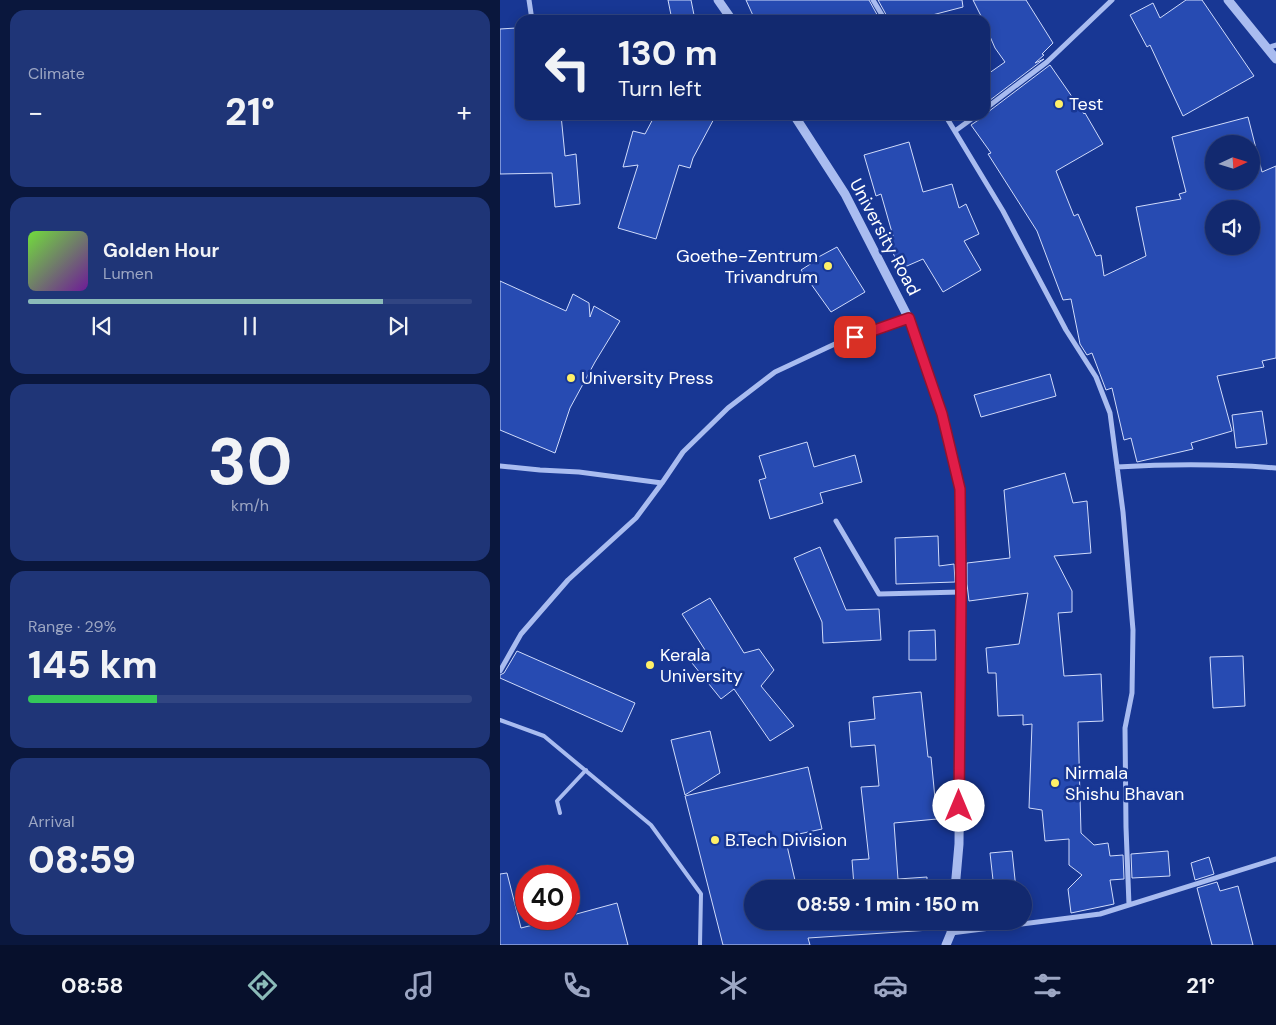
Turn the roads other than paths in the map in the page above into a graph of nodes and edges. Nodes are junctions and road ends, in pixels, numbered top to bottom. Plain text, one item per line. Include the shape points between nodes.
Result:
1 (529, 0) edge
2 (718, 0) edge
3 (873, 0) edge
4 (1112, 0) edge
5 (1228, 0) edge
6 (531, 15) edge
7 (728, 15) edge
8 (882, 15) edge
9 (1272, 46) edge
10 (1276, 59) edge
11 (990, 105) edge
12 (797, 120) edge
13 (948, 120) edge
14 (970, 120) edge
15 (955, 131) junction
16 (909, 318) junction
17 (500, 466) edge
18 (1117, 467) junction
19 (1276, 468) edge
20 (662, 483) junction
21 (836, 521) dead end
22 (961, 592) junction
23 (500, 671) edge
24 (500, 720) edge
25 (586, 770) junction
26 (560, 813) dead end
27 (1276, 859) edge
28 (956, 880) edge
29 (1129, 905) junction
30 (950, 930) edge
31 (950, 933) junction
32 (700, 945) edge
33 (946, 945) edge

1 - 6 street
2 - 7 street
3 - 8 street
4 - 11 street via 1048,62
5 - 9 street
9 - 10 street
12 - 16 street, University Road via 845,194
13 - 15 street
14 - 15 street
15 - 18 street via 1003,211 1066,330 1096,377 1110,413
16 - 20 street via 837,343 775,372 728,408 683,452
16 - 22 street, University Road via 942,414 960,489
17 - 20 street
18 - 19 street via 1204,464
18 - 29 street via 1133,630 1132,693 1125,728
20 - 23 street via 636,518 568,580 520,634
21 - 22 street via 879,594
22 - 28 street, University Road via 959,844
24 - 25 lane via 544,736
25 - 26 lane via 557,802
25 - 32 lane via 651,825 701,894
27 - 29 street
29 - 31 street via 1100,914
30 - 31 street
31 - 33 street

